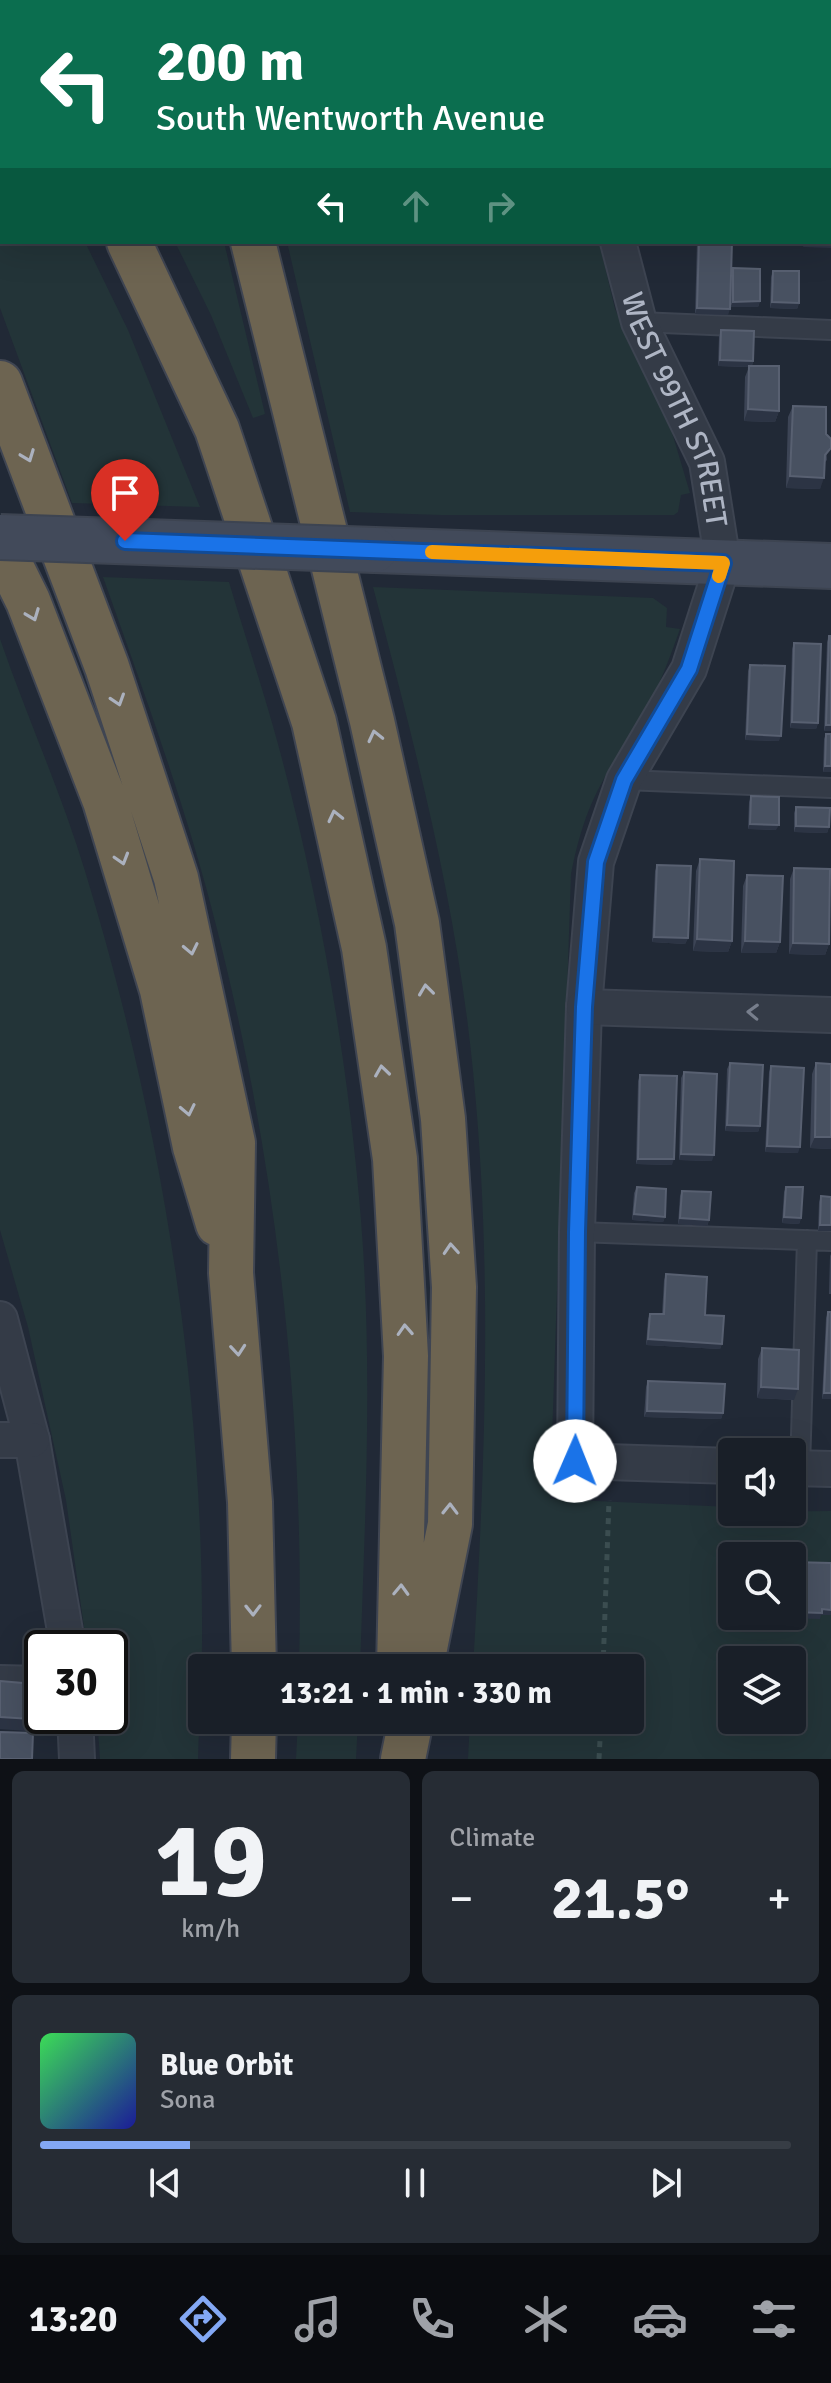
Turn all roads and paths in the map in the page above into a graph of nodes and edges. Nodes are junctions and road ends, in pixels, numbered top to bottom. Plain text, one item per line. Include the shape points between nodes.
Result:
1 (130, 244) edge
2 (253, 244) edge
3 (619, 244) edge
4 (639, 322) junction
5 (831, 330) edge
6 (0, 383) edge
7 (0, 537) edge
8 (0, 544) edge
9 (723, 563) junction
10 (831, 566) edge
11 (624, 780) junction
12 (831, 788) edge
13 (584, 1007) junction
14 (831, 1015) edge
15 (577, 1232) junction
16 (807, 1240) junction
17 (831, 1241) edge
18 (231, 1273) junction
19 (0, 1319) edge
20 (16, 1440) edge
21 (718, 1466) edge
22 (808, 1468) edge
23 (609, 1500) dead end
24 (64, 1630) edge
25 (254, 1654) edge
26 (399, 1654) edge
27 (424, 1654) edge
28 (604, 1654) edge
29 (0, 1675) edge
30 (24, 1676) edge
31 (76, 1734) edge
32 (254, 1734) edge
33 (398, 1734) edge
34 (408, 1734) edge
35 (600, 1734) edge
36 (77, 1759) edge
37 (253, 1759) edge
38 (397, 1759) edge
39 (403, 1759) edge
40 (599, 1759) edge

26 -> 1 highway via 406,1356 395,1159 364,948 314,722 217,429
27 -> 2 highway via 450,1524 454,1287 443,1119 417,923
3 - 4 street, WEST 99TH STREET
4 - 5 lane
4 - 9 street, WEST 99TH STREET via 707,462
6 -> 18 highway via 107,667 176,878 233,1143
7 - 9 street, bridge
8 -> 18 highway via 28,601 105,801 162,990 195,1147
9 - 10 street
9 - 11 street, WEST 99TH STREET via 689,669
11 - 12 lane
11 - 13 street, WEST 99TH STREET via 596,862
14 -> 13 street
13 - 15 street, WEST 99TH STREET
15 - 16 lane
15 - 21 street, WEST 99TH STREET via 575,1461
16 - 17 lane
16 - 22 lane
18 -> 25 highway via 250,1502
19 - 20 street
20 - 24 street
23 - 28 path
29 - 30 lane
31 - 36 street
32 - 37 highway
33 - 38 highway
34 - 39 highway
35 - 40 path

